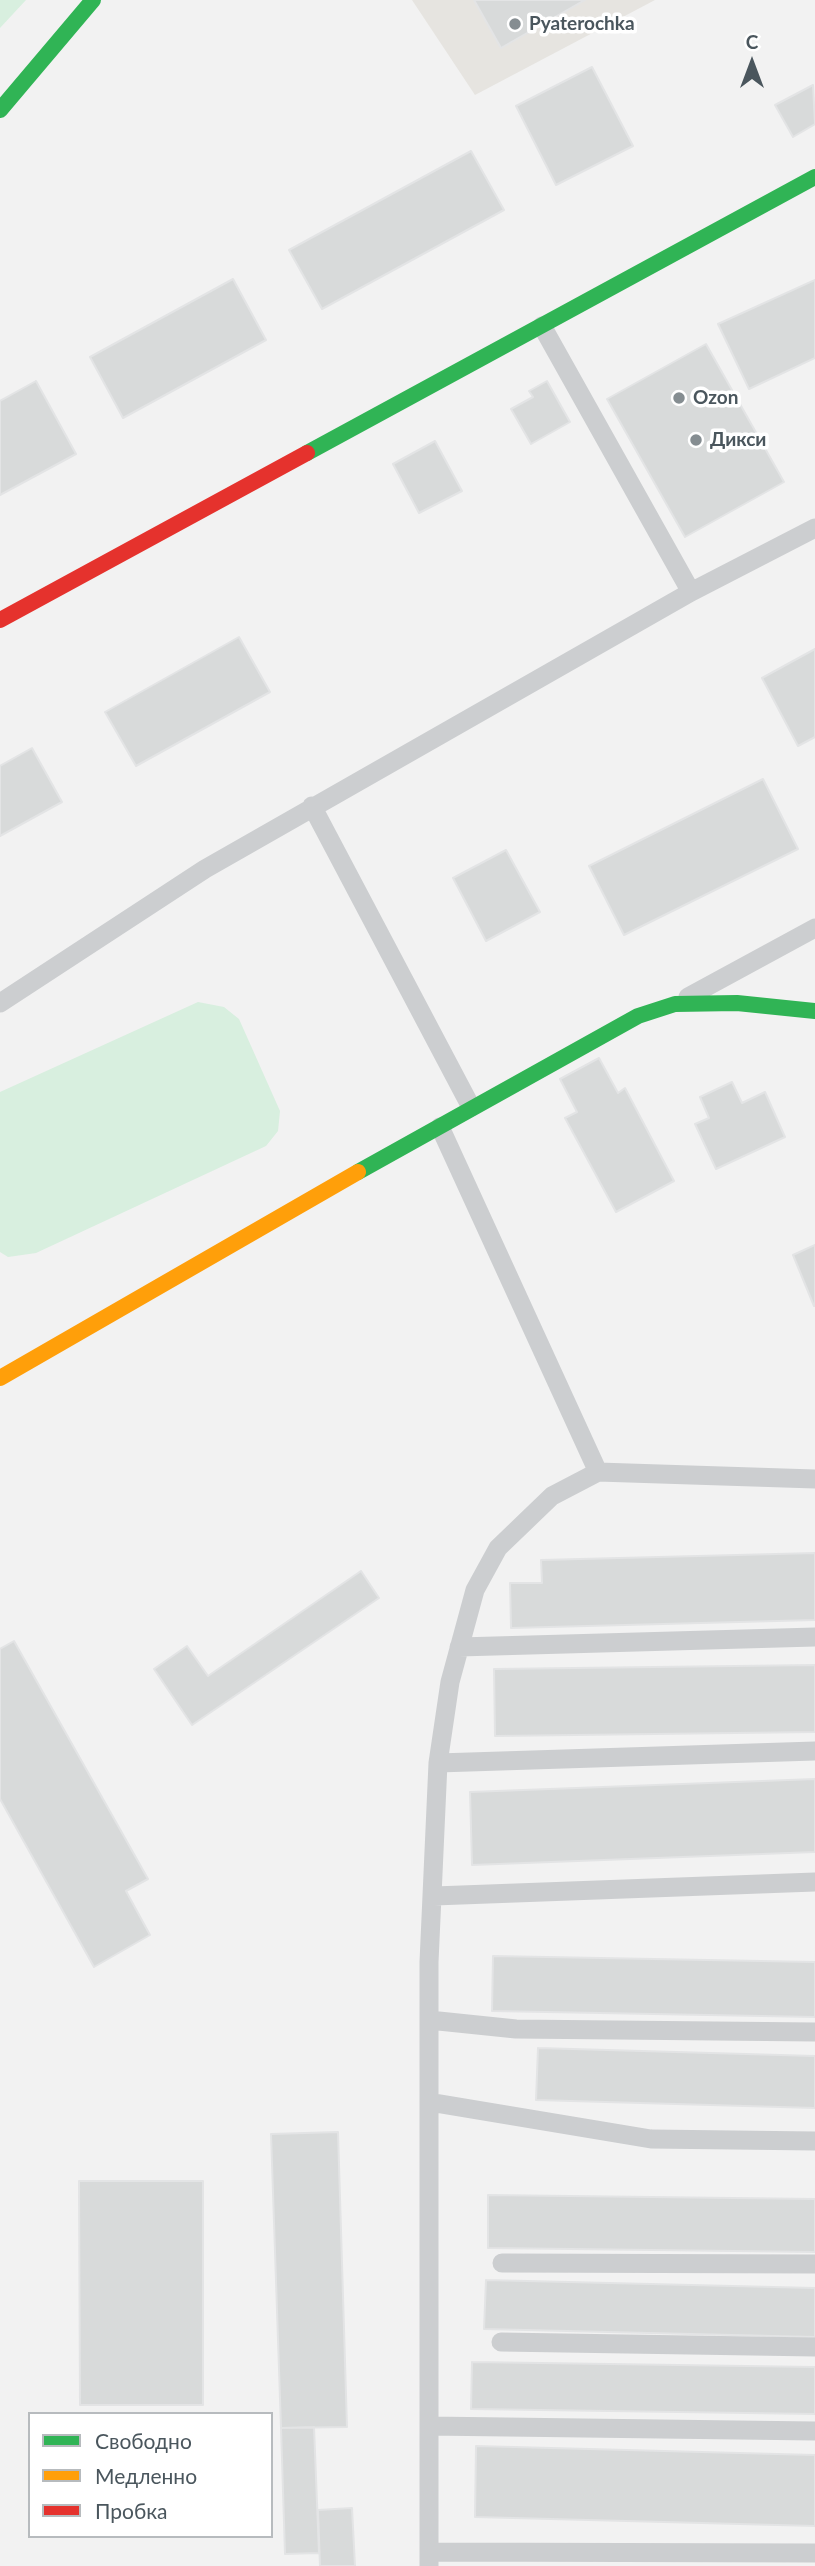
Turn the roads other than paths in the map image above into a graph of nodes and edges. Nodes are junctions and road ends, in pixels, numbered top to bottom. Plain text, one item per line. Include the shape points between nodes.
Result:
1 (93, 0) edge
2 (0, 110) edge
3 (815, 177) edge
4 (542, 326) junction
5 (815, 528) edge
6 (691, 592) junction
7 (0, 620) edge
8 (312, 806) junction
9 (815, 928) edge
10 (0, 1003) edge
11 (675, 1004) junction
12 (815, 1011) edge
13 (471, 1107) junction
14 (440, 1128) junction
15 (0, 1378) edge
16 (598, 1472) junction
17 (815, 1479) edge
18 (815, 1637) edge
19 (459, 1647) junction
20 (815, 1751) edge
21 (438, 1763) junction
22 (815, 1882) edge
23 (434, 1896) junction
24 (429, 2020) junction
25 (815, 2032) edge
26 (429, 2102) junction
27 (815, 2141) edge
28 (502, 2263) dead end
29 (815, 2264) edge
30 (501, 2342) dead end
31 (815, 2347) edge
32 (429, 2426) junction
33 (815, 2431) edge
34 (815, 2553) edge
35 (429, 2559) edge

1 - 2 street
3 - 4 street
4 - 6 lane
4 - 7 street
5 - 6 lane
6 - 8 lane
8 - 10 lane via 205,869
8 - 13 lane
9 - 11 lane
11 - 12 street via 737,1003
11 - 13 street via 638,1016
13 - 14 street
14 - 15 street
14 - 16 lane
16 - 17 lane
16 - 19 lane via 552,1496 498,1548 475,1590
18 - 19 lane
19 - 21 lane
20 - 21 lane
21 - 23 lane
22 - 23 lane
23 - 24 lane
24 - 25 lane via 516,2029
24 - 26 lane
26 - 27 lane via 651,2138
26 - 32 lane
28 - 29 lane
30 - 31 lane
32 - 33 lane
32 - 35 lane
34 - 35 lane

